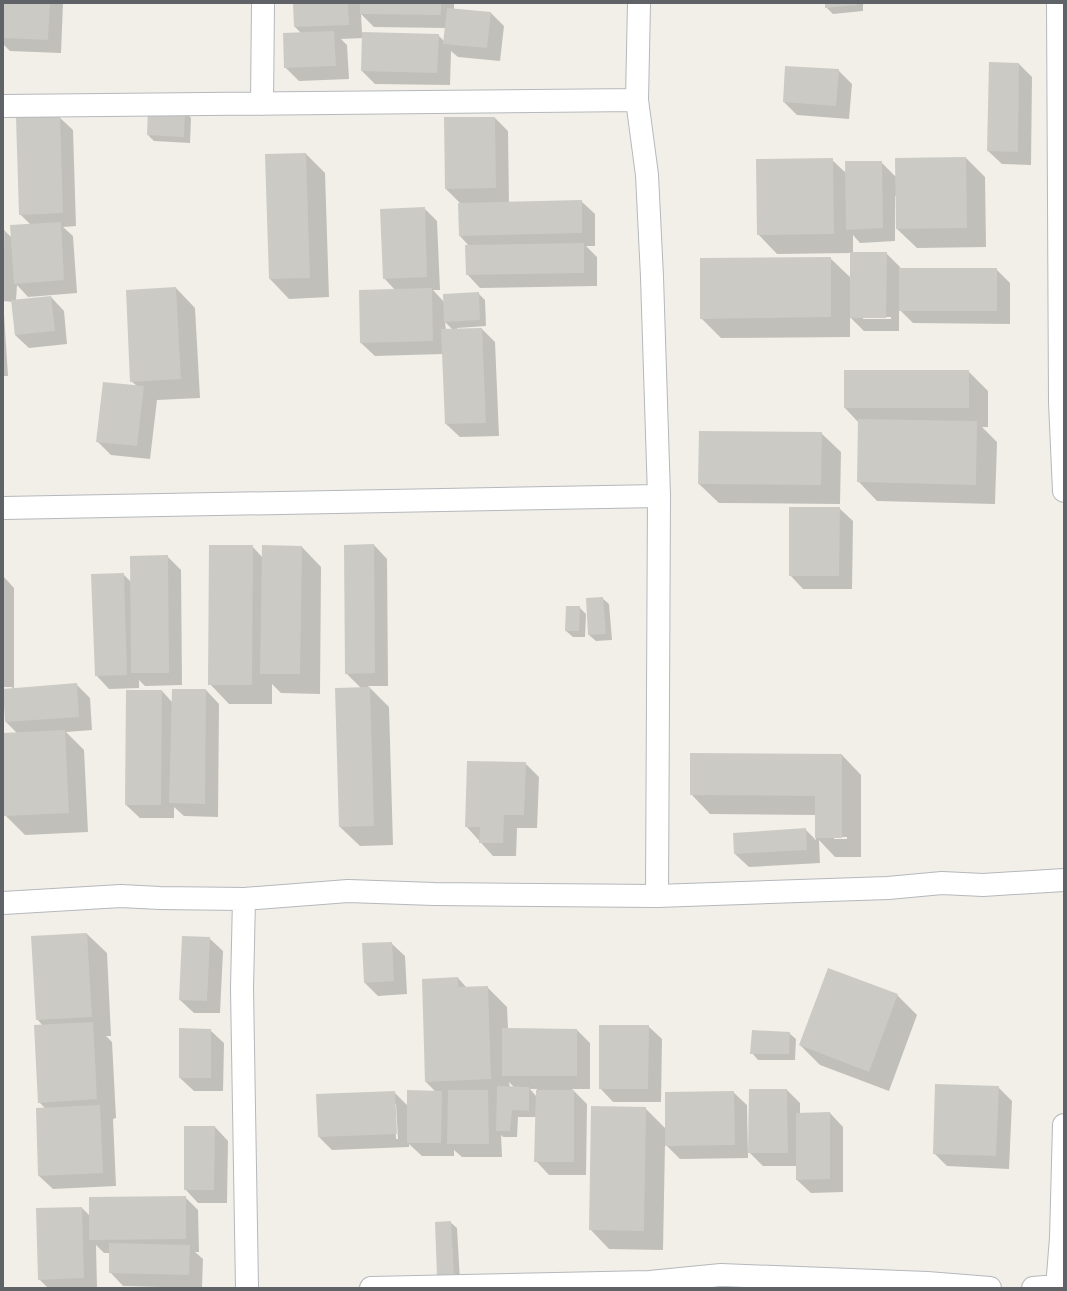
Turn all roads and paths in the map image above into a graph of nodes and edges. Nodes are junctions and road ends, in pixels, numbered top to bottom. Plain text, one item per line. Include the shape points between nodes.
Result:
1 (264, 3) edge
2 (639, 3) edge
3 (1060, 17) edge
4 (637, 100) junction
5 (262, 104) junction
6 (3, 106) edge
7 (1062, 402) edge
8 (1064, 491) edge
9 (659, 496) junction
10 (3, 508) edge
11 (1064, 880) edge
12 (657, 896) junction
13 (244, 899) junction
14 (3, 903) edge
15 (1064, 1125) edge
16 (1063, 1189) edge
17 (1057, 1287) edge
18 (247, 1288) edge
19 (371, 1288) edge
20 (990, 1288) edge
21 (1033, 1288) edge

1 - 5 street
2 - 4 street
3 - 7 street
4 - 5 street
4 - 9 street via 647,175
5 - 6 street
7 - 8 street
9 - 10 street
9 - 12 street
11 - 12 street
12 - 13 street via 348,891
13 - 14 street via 121,896
13 - 18 street via 242,988
15 - 16 street
16 - 17 street
17 - 21 street
19 - 20 street via 650,1282 721,1275

